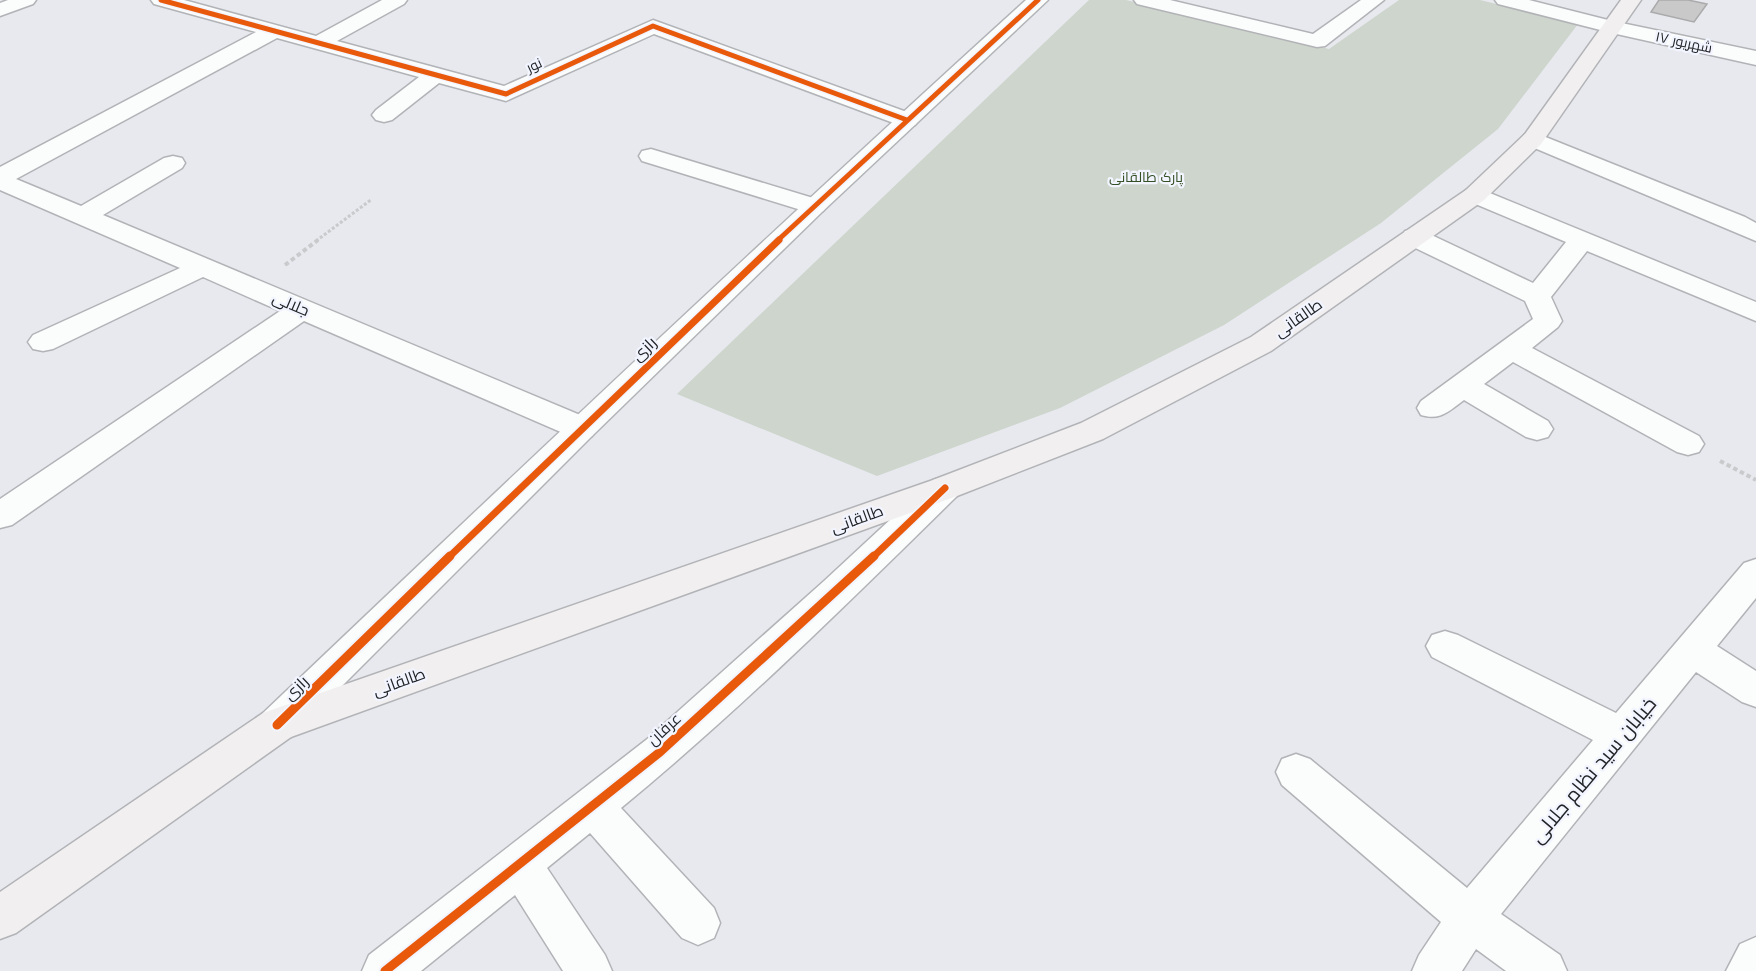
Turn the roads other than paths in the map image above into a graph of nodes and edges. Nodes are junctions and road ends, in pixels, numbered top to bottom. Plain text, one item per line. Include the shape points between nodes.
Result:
1 (26, 0) edge
2 (161, 0) edge
3 (397, 0) edge
4 (1037, 0) edge
5 (1144, 0) edge
6 (1374, 0) edge
7 (1505, 0) edge
8 (1631, 0) edge
9 (0, 10) edge
10 (1612, 27) junction
11 (275, 31) junction
12 (318, 43) junction
13 (1756, 58) edge
14 (435, 75) junction
15 (384, 115) dead end
16 (907, 120) junction
17 (1533, 139) junction
18 (651, 156) dead end
19 (173, 163) dead end
20 (0, 179) edge
21 (1475, 195) junction
22 (814, 206) junction
23 (83, 216) junction
24 (1756, 233) edge
25 (1414, 237) junction
26 (1582, 240) junction
27 (203, 267) junction
28 (1537, 296) junction
29 (302, 309) junction
30 (1756, 312) edge
31 (42, 342) dead end
32 (1511, 349) junction
33 (1462, 385) junction
34 (1432, 408) dead end
35 (581, 428) junction
36 (1537, 429) dead end
37 (1688, 444) dead end
38 (945, 488) junction
39 (0, 516) edge
40 (1756, 573) edge
41 (1445, 646) dead end
42 (1693, 650) junction
43 (1756, 691) edge
44 (277, 725) junction
45 (1622, 735) junction
46 (1296, 772) dead end
47 (593, 806) junction
48 (520, 865) junction
49 (0, 918) edge
50 (1470, 918) junction
51 (698, 923) dead end
52 (1756, 960) edge
53 (385, 971) edge
54 (589, 971) edge
55 (1435, 971) edge
56 (1544, 971) edge
57 (1749, 971) edge

1 - 9 street
2 - 11 street, نور
3 - 12 street
4 - 16 street, رازی
5 - 6 street via 1317,41
7 - 10 street, ۱۷ شهریور
8 - 10 main road, طالقانی
10 - 13 street, ۱۷ شهریور
10 - 17 main road, طالقانی
11 - 12 street, نور
11 - 20 street
12 - 14 street, نور
14 - 15 street
14 - 16 street, نور via 506,94 653,26
16 - 22 street, رازی
17 - 21 main road, طالقانی
17 - 24 street
18 - 22 street
19 - 23 street
20 - 23 street, جلالی
21 - 25 main road, طالقانی
21 - 26 street
22 - 35 street, رازی
23 - 27 street, جلالی
25 - 28 street
25 - 38 main road, طالقانی via 1261,344 1092,431
26 - 28 street
26 - 30 street
27 - 29 street, جلالی
27 - 31 street
28 - 32 street via 1548,321
29 - 35 street, جلالی
29 - 39 street
32 - 33 street
32 - 37 street
33 - 34 street
33 - 36 street
35 - 44 street, رازی
38 - 44 main road, طالقانی
38 - 47 street, عرفان via 660,752
40 - 42 street, خیابان سید نظام جلالی
41 - 45 street
42 - 43 street
42 - 45 street, خیابان سید نظام جلالی
44 - 49 main road, طالقانی
45 - 50 street, خیابان سید نظام جلالی
46 - 50 street
47 - 48 street, عرفان
47 - 51 street
48 - 53 street, عرفان
48 - 54 street
50 - 55 street, خیابان سید نظام جلالی
50 - 56 street
52 - 57 street

